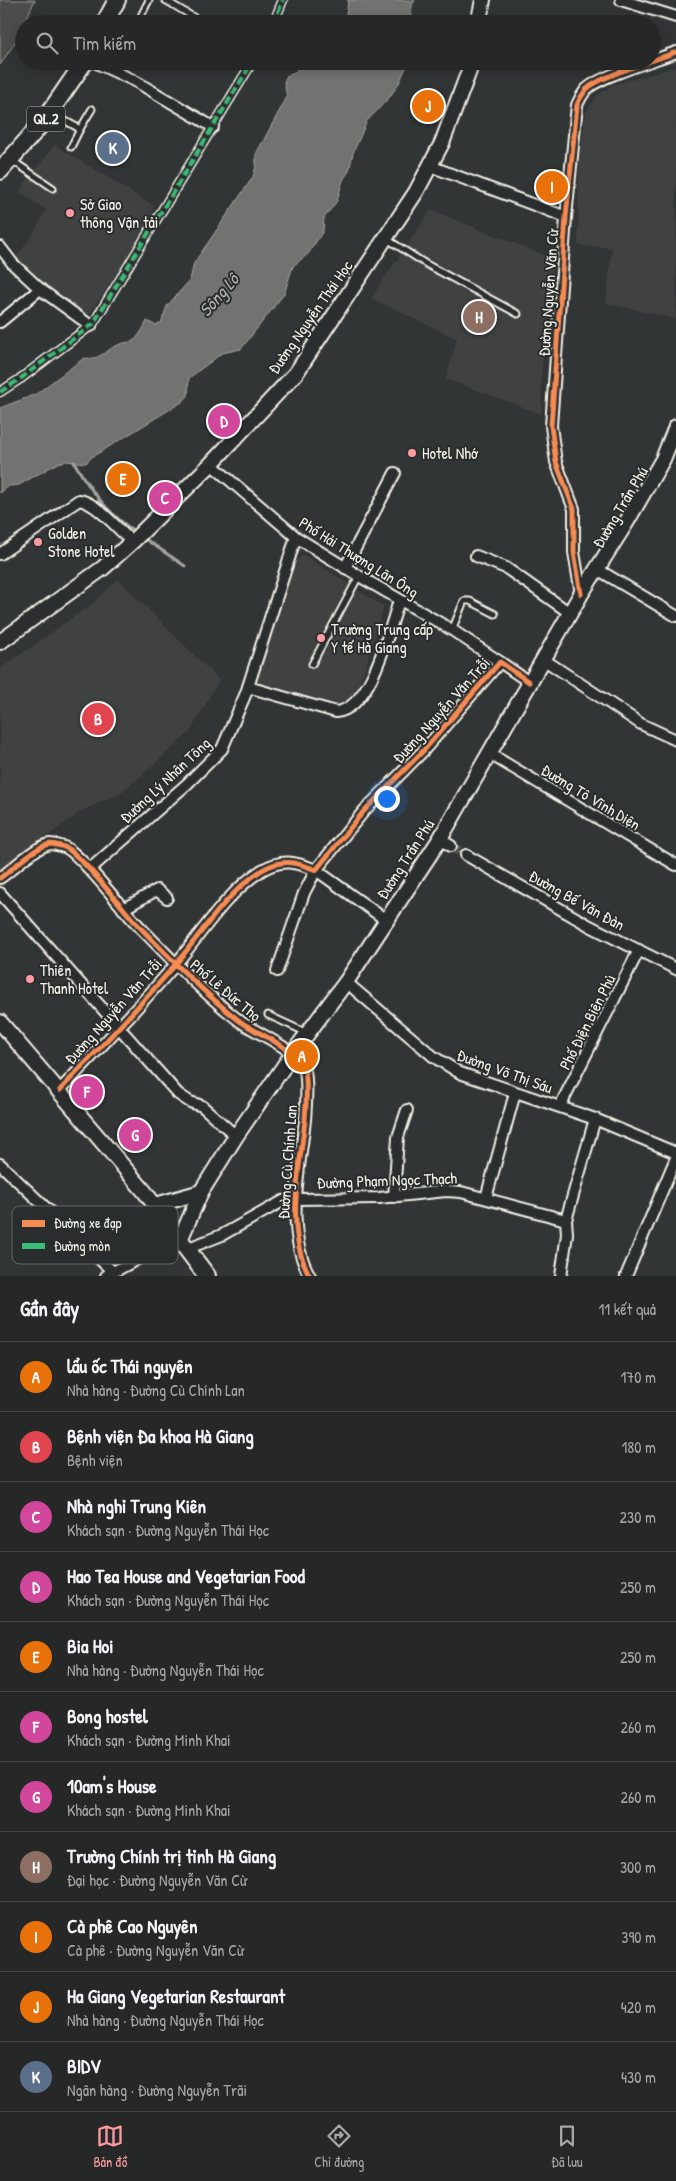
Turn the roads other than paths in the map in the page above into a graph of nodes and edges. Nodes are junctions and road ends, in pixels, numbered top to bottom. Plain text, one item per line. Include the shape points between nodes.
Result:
1 (117, 0) edge
2 (149, 0) edge
3 (165, 0) edge
4 (283, 0) edge
5 (483, 0) edge
6 (621, 0) edge
7 (109, 15) edge
8 (142, 15) edge
9 (190, 15) edge
10 (276, 15) edge
11 (480, 15) edge
12 (676, 17) edge
13 (676, 52) edge
14 (661, 58) edge
15 (79, 70) edge
16 (111, 70) edge
17 (248, 70) edge
18 (469, 70) edge
19 (627, 70) edge
20 (92, 109) dead end
21 (50, 112) junction
22 (213, 127) junction
23 (80, 129) junction
24 (71, 147) dead end
25 (5, 165) edge
26 (430, 166) junction
27 (52, 188) dead end
28 (566, 217) junction
29 (387, 239) junction
30 (0, 247) edge
31 (40, 289) junction
32 (518, 314) dead end
33 (0, 322) edge
34 (91, 326) junction
35 (0, 392) edge
36 (676, 427) edge
37 (211, 464) junction
38 (394, 473) dead end
39 (296, 537) junction
40 (133, 541) junction
41 (0, 554) edge
42 (476, 556) dead end
43 (345, 568) junction
44 (597, 569) junction
45 (359, 576) junction
46 (581, 594) junction
47 (399, 601) junction
48 (570, 613) junction
49 (495, 614) dead end
50 (676, 616) edge
51 (452, 630) junction
52 (0, 642) edge
53 (543, 659) junction
54 (500, 662) junction
55 (312, 664) dead end
56 (529, 682) junction
57 (248, 687) junction
58 (676, 740) edge
59 (490, 754) junction
60 (466, 855) tunnel mouth
61 (676, 865) edge
62 (90, 870) junction
63 (316, 870) junction
64 (0, 878) edge
65 (0, 893) edge
66 (167, 898) dead end
67 (123, 909) junction
68 (386, 920) junction
69 (639, 950) junction
70 (176, 964) junction
71 (676, 968) edge
72 (277, 971) dead end
73 (346, 982) junction
74 (268, 1015) dead end
75 (0, 1022) edge
76 (120, 1027) junction
77 (308, 1033) junction
78 (293, 1053) junction
79 (60, 1090) junction
80 (515, 1093) junction
81 (560, 1106) junction
82 (407, 1110) dead end
83 (595, 1119) junction
84 (236, 1136) junction
85 (676, 1153) edge
86 (676, 1158) edge
87 (0, 1164) edge
88 (201, 1192) junction
89 (394, 1197) junction
90 (486, 1198) junction
91 (296, 1199) junction
92 (156, 1205) joint
93 (42, 1206) edge
94 (566, 1220) junction
95 (178, 1237) edge
96 (181, 1241) junction
97 (178, 1242) edge
98 (99, 1264) edge
99 (128, 1264) edge
100 (109, 1274) edge
101 (207, 1276) edge
102 (310, 1276) edge
103 (561, 1276) edge
104 (626, 1276) edge

1 - 7 main road
2 - 8 lane
3 - 9 lane
4 - 10 street
5 - 11 main road
6 - 12 street
13 - 14 street, Đường Nguyễn Văn Cừ
15 - 21 main road, QL.2
16 - 22 street
17 - 22 street
18 - 26 main road, Đường Nguyễn Thái Học
19 - 28 street, Đường Nguyễn Văn Cừ via 585,89 577,105
20 - 23 lane
21 - 23 lane
21 - 25 main road, QL.2
22 - 34 street
23 - 24 lane
25 - 27 lane
26 - 28 street
26 - 29 main road, Đường Nguyễn Thái Học
28 - 46 street, Đường Nguyễn Văn Cừ via 551,426 554,456 574,509 574,552
29 - 32 lane
29 - 37 main road, Đường Nguyễn Thái Học via 296,373
30 - 31 street
31 - 33 street
31 - 34 street
34 - 35 street
36 - 44 main road, Đường Trần Phú via 663,459
37 - 39 street, Phố Hải Thượng Lãn Ông
37 - 40 main road, Đường Nguyễn Thái Học
38 - 43 street
39 - 43 street, Phố Hải Thượng Lãn Ông
39 - 57 street, Đường Lý Nhân Tông
40 - 41 street via 88,502 79,500
40 - 52 main road, Đường Nguyễn Thái Học via 103,568
42 - 48 street via 506,568
43 - 45 street, Phố Hải Thượng Lãn Ông
44 - 46 main road, Đường Trần Phú
44 - 50 street
45 - 47 street, Phố Hải Thượng Lãn Ông
45 - 55 lane
46 - 48 main road, Đường Trần Phú
47 - 51 street, Phố Hải Thượng Lãn Ông
47 - 57 street via 370,681 358,700 347,709 336,712
48 - 53 main road, Đường Trần Phú
49 - 51 lane via 464,601
51 - 54 street, Phố Hải Thượng Lãn Ông
53 - 56 main road, Đường Trần Phú
53 - 58 street via 641,724
54 - 56 street, Đường Nguyễn Văn Trỗi
54 - 63 street, Đường Nguyễn Văn Trỗi
56 - 59 main road, Đường Trần Phú
57 - 62 street, Đường Lý Nhân Tông via 218,754
59 - 61 street, Đường Tô Vĩnh Diện
59 - 68 main road, Đường Trần Phú via 446,842
60 - 69 street, Đường Bế Văn Đàn
62 - 64 street via 67,848 51,844 40,848
62 - 67 street, Phố Lê Đức Thọ
63 - 68 street
63 - 70 street, Đường Nguyễn Văn Trỗi via 284,861 262,870 225,904
63 - 72 street via 304,893
65 - 76 street
66 - 67 street via 157,890
67 - 70 street, Phố Lê Đức Thọ
68 - 73 main road, Đường Trần Phú
69 - 71 street, Đường Bế Văn Đàn
69 - 81 street, Phố Điện Biên Phủ
70 - 76 street, Đường Nguyễn Văn Trỗi
70 - 78 street, Phố Lê Đức Thọ via 233,1016
73 - 77 main road, Đường Trần Phú
73 - 80 street, Đường Võ Thị Sáu via 445,1066
74 - 77 lane
75 - 79 main road
76 - 79 street, Đường Nguyễn Văn Trỗi
76 - 84 street via 178,1094 202,1106
77 - 78 main road, Đường Trần Phú
78 - 84 main road, Đường Trần Phú
78 - 91 street, Đường Cù Chính Lan via 305,1071 307,1098
79 - 92 main road
80 - 81 street, Đường Võ Thị Sáu
80 - 90 street
81 - 83 street, Đường Võ Thị Sáu
82 - 89 street via 398,1137
83 - 85 street, Đường Võ Thị Sáu
83 - 94 street
84 - 88 main road, Đường Trần Phú
86 - 104 street
87 - 93 street
88 - 92 main road
88 - 96 main road, Đường Trần Phú
89 - 90 street, Đường Phạm Ngọc Thạch via 446,1190
89 - 91 street, Đường Phạm Ngọc Thạch
90 - 94 street, Đường Phạm Ngọc Thạch
91 - 96 street, Đường Phạm Ngọc Thạch via 283,1201 222,1235
91 - 102 street, Đường Cù Chính Lan via 299,1251
94 - 103 street
95 - 96 main road
96 - 97 street, Đường Phạm Ngọc Thạch
96 - 101 main road
98 - 100 street
99 - 100 street, Đường Phạm Ngọc Thạch

